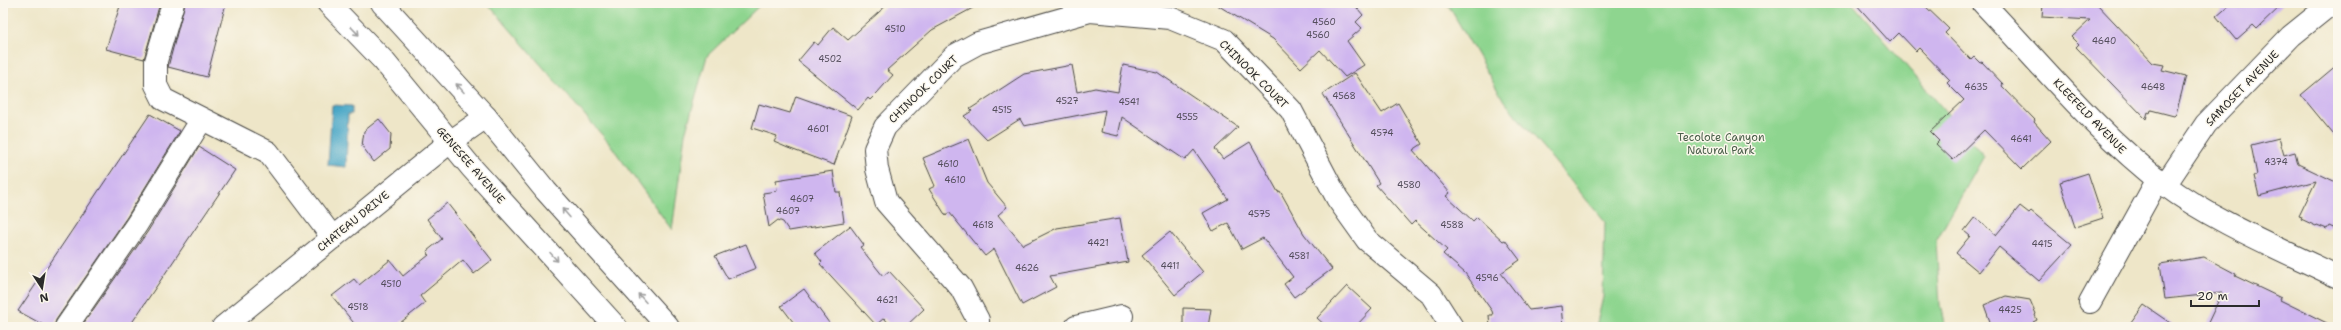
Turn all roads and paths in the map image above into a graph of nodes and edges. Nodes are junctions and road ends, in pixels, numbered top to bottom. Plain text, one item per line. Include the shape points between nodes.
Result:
1 (173, 3) edge
2 (328, 3) edge
3 (382, 3) edge
4 (1984, 3) edge
5 (2332, 3) edge
6 (486, 117) junction
7 (202, 119) junction
8 (450, 142) junction
9 (2161, 182) junction
10 (333, 238) junction
11 (2338, 277) edge
12 (2090, 302) dead end
13 (1122, 316) dead end
14 (66, 327) edge
15 (223, 327) edge
16 (616, 327) edge
17 (668, 327) edge
18 (978, 327) edge
19 (1076, 327) edge
20 (1452, 327) edge

1 - 7 street via 156,61 156,85 163,99
2 -> 8 street, GENESEE AVENUE via 383,60
6 -> 3 street
4 - 9 street, KLEEFELD AVENUE via 2117,146
5 - 9 street, SAMOSET AVENUE via 2291,36 2206,124
6 - 8 street, CHATEAU DRIVE
17 -> 6 street via 546,191
7 - 10 street via 268,152
7 - 14 street via 137,224
8 - 10 street, CHATEAU DRIVE
8 -> 16 street, GENESEE AVENUE
9 - 11 street, KLEEFELD AVENUE via 2207,212
9 - 12 street, SAMOSET AVENUE
10 - 15 street, CHATEAU DRIVE
13 - 19 street
18 - 20 street, CHINOOK COURT via 978,320 961,288 886,202 877,169 875,149 885,127 954,56 978,42 1090,12 1170,18 1224,40 1291,110 1337,198 1367,240 1431,294

